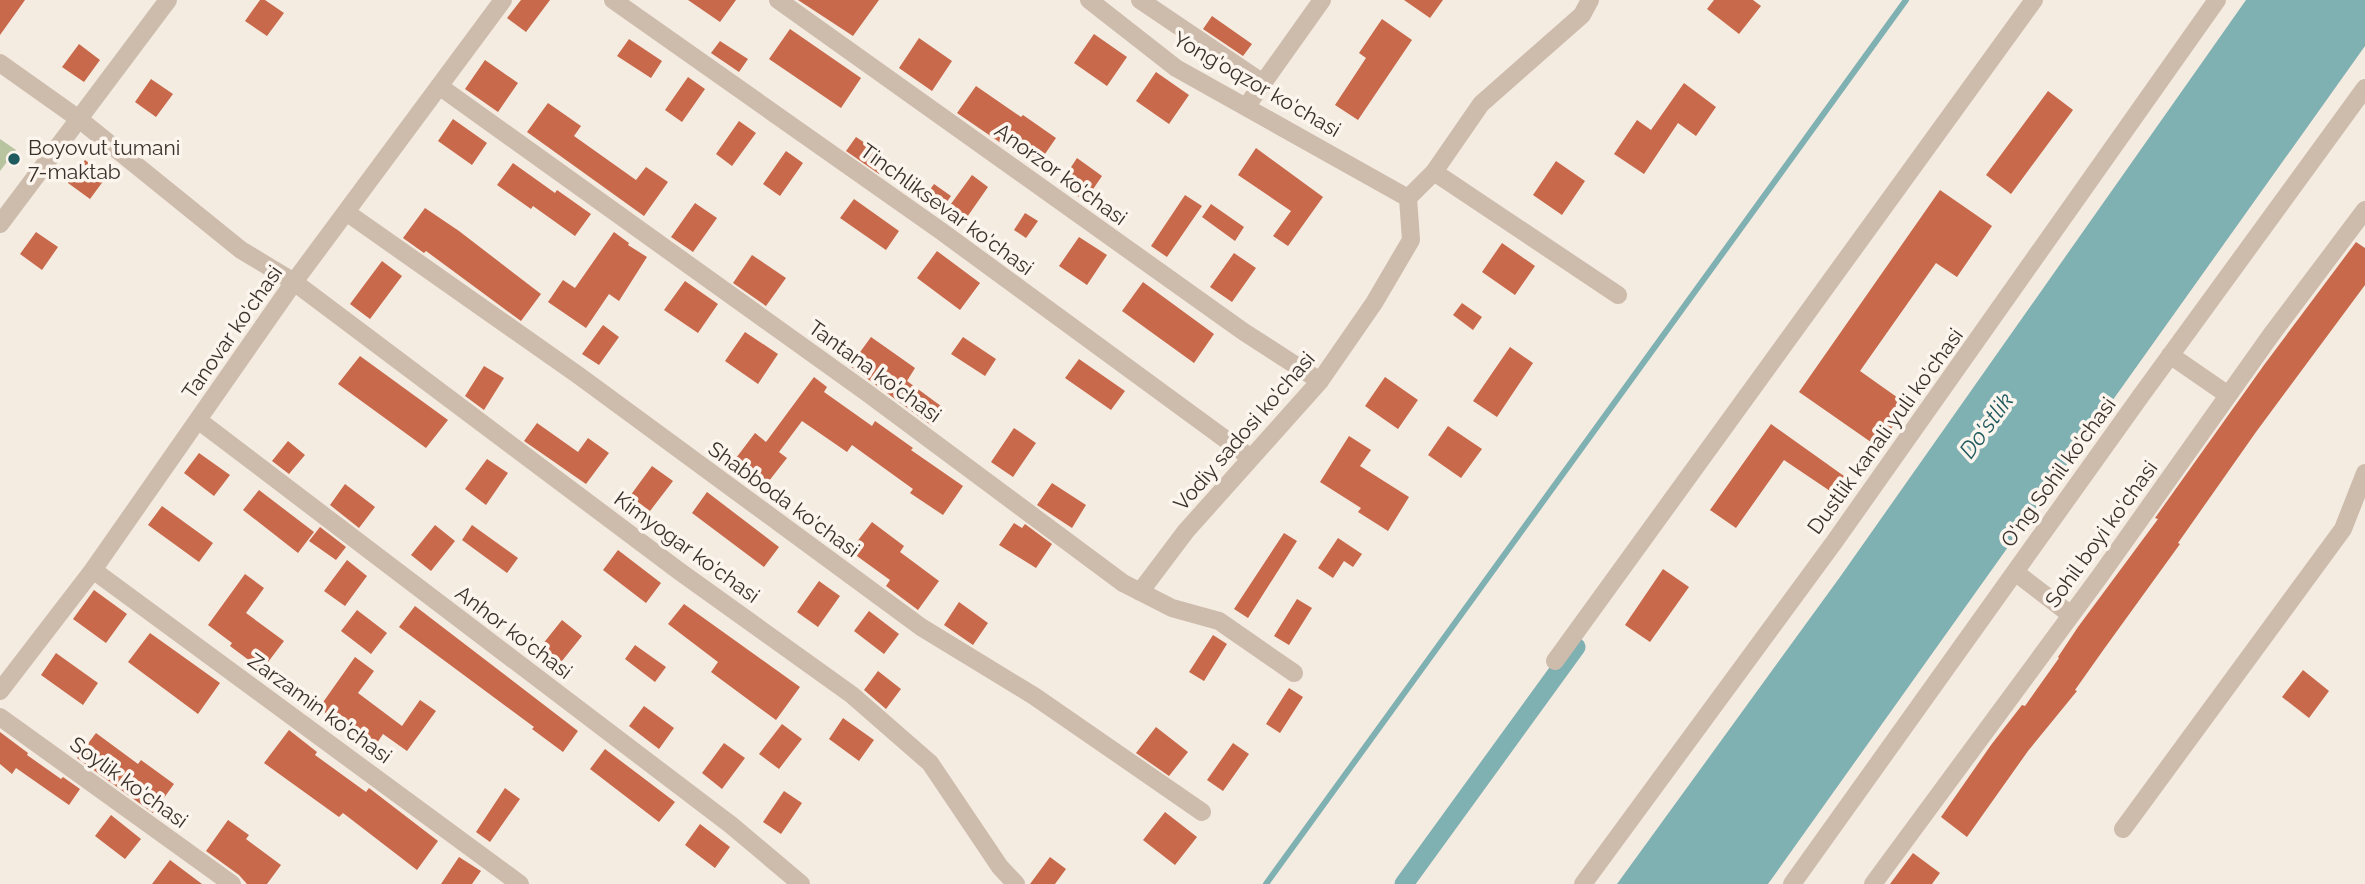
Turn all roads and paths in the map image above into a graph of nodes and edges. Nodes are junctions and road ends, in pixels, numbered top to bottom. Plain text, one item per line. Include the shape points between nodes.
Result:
1 (167, 0) edge
2 (503, 0) edge
3 (613, 0) edge
4 (778, 0) edge
5 (1089, 0) edge
6 (1140, 0) edge
7 (1322, 0) edge
8 (1590, 0) edge
9 (2034, 0) edge
10 (2217, 0) edge
11 (0, 63) edge
12 (1263, 83) junction
13 (439, 86) junction
14 (2365, 88) edge
15 (1246, 107) junction
16 (79, 119) junction
17 (1434, 172) junction
18 (1408, 198) junction
19 (2365, 210) edge
20 (346, 212) junction
21 (0, 224) edge
22 (294, 282) junction
23 (1618, 295) dead end
24 (2170, 355) junction
25 (1320, 381) junction
26 (2228, 395) junction
27 (198, 420) junction
28 (1251, 458) junction
29 (2365, 473) edge
30 (93, 570) junction
31 (2014, 572) junction
32 (1140, 592) junction
33 (2071, 615) junction
34 (1555, 661) dead end
35 (1294, 673) dead end
36 (0, 691) edge
37 (0, 717) edge
38 (1202, 812) dead end
39 (2123, 830) dead end
40 (232, 884) edge
41 (520, 884) edge
42 (801, 884) edge
43 (1016, 884) edge
44 (1583, 884) edge
45 (1792, 884) edge
46 (1873, 884) edge

1 - 16 street
2 - 13 street, Tanovar ko'chasi
3 - 28 street, Tinchliksevar ko'chasi via 930,223
4 - 25 street, Anorzor ko'chasi via 1244,332
5 - 15 street, Yong'oqzor ko'chasi via 1176,68
6 - 12 street
7 - 12 street
8 - 17 street via 1582,15 1481,104
9 - 34 street
10 - 44 street, Dustlik kanali yuli ko'chasi via 1843,529
11 - 16 street, Kimyogar ko'chasi
12 - 15 street
13 - 20 street, Tanovar ko'chasi
13 - 32 street, Tantana ko'chasi
14 - 24 street, O'ng Sohil ko'chasi
15 - 18 street, Yong'oqzor ko'chasi
16 - 21 street
16 - 22 street, Kimyogar ko'chasi via 241,250
17 - 18 street
17 - 23 street
18 - 25 street, Vodiy sadosi ko'chasi via 1411,240
19 - 26 street, Sohil boyi ko'chasi
20 - 22 street, Tanovar ko'chasi
20 - 38 street, Shabboda ko'chasi via 589,383 921,627 1034,696
22 - 27 street, Tanovar ko'chasi
22 - 43 street, Kimyogar ko'chasi via 852,695 930,763 993,858
24 - 26 street
24 - 31 street, O'ng Sohil ko'chasi
25 - 28 street, Vodiy sadosi ko'chasi
26 - 33 street, Sohil boyi ko'chasi
27 - 30 street, Tanovar ko'chasi
27 - 42 street, Anhor ko'chasi via 731,825
28 - 32 street, Vodiy sadosi ko'chasi
29 - 39 street via 2343,529
30 - 36 street, Tanovar ko'chasi
30 - 41 street, Zarzamin ko'chasi
31 - 33 street
31 - 45 street, O'ng Sohil ko'chasi
32 - 35 street, Tantana ko'chasi via 1172,608 1219,621
33 - 46 street, Sohil boyi ko'chasi
37 - 40 street, Soylik ko'chasi

